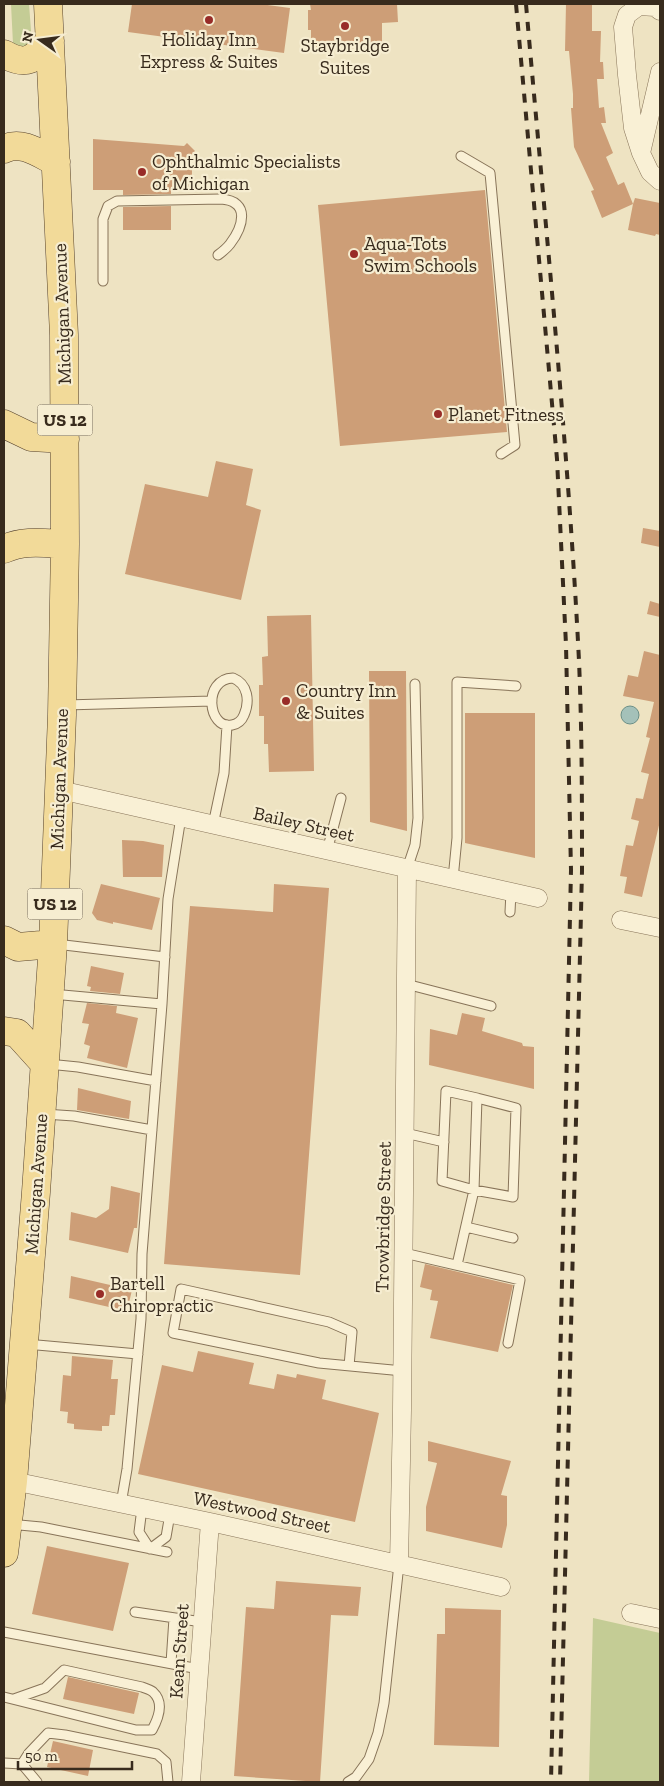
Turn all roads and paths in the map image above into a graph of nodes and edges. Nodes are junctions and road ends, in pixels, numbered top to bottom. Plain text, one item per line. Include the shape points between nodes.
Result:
1 (48, 4) edge
2 (660, 10) edge
3 (50, 41) junction
4 (4, 54) edge
5 (660, 72) edge
6 (4, 149) edge
7 (641, 153) junction
8 (461, 156) dead end
9 (56, 162) junction
10 (660, 181) edge
11 (218, 255) dead end
12 (103, 281) dead end
13 (4, 424) edge
14 (65, 439) junction
15 (501, 454) dead end
16 (64, 544) junction
17 (4, 549) edge
18 (415, 684) dead end
19 (516, 686) dead end
20 (212, 701) junction
21 (62, 705) junction
22 (227, 725) junction
23 (60, 790) junction
24 (341, 798) dead end
25 (181, 817) junction
26 (212, 825) junction
27 (327, 851) junction
28 (407, 869) junction
29 (453, 879) junction
30 (511, 892) junction
31 (538, 898) dead end
32 (510, 912) dead end
33 (621, 920) dead end
34 (658, 928) edge
35 (4, 940) edge
36 (53, 944) junction
37 (165, 957) junction
38 (406, 984) junction
39 (50, 993) junction
40 (162, 1004) junction
41 (491, 1006) dead end
42 (4, 1031) edge
43 (45, 1064) junction
44 (156, 1081) junction
45 (476, 1098) junction
46 (42, 1114) junction
47 (152, 1130) junction
48 (405, 1133) junction
49 (444, 1142) junction
50 (474, 1190) junction
51 (466, 1227) junction
52 (513, 1238) dead end
53 (404, 1253) junction
54 (457, 1265) junction
55 (508, 1343) dead end
56 (24, 1344) junction
57 (138, 1354) junction
58 (350, 1366) junction
59 (403, 1371) junction
60 (8, 1482) edge
61 (121, 1504) junction
62 (142, 1508) junction
63 (170, 1514) junction
64 (210, 1522) junction
65 (7, 1524) junction
66 (150, 1549) junction
67 (167, 1552) dead end
68 (4, 1553) edge
69 (399, 1564) junction
70 (501, 1587) dead end
71 (135, 1612) dead end
72 (631, 1613) dead end
73 (174, 1618) junction
74 (660, 1619) edge
75 (202, 1622) junction
76 (4, 1632) edge
77 (171, 1664) junction
78 (199, 1669) junction
79 (4, 1697) edge
80 (14, 1699) junction
81 (4, 1763) edge
82 (22, 1764) junction
83 (37, 1782) edge
84 (168, 1782) edge
85 (191, 1782) edge
86 (348, 1782) edge

1 - 3 main road, Michigan Avenue / US 12
2 - 7 street via 639,6 627,15 623,27 633,128
3 - 4 main road via 38,54 24,61
3 - 9 main road, Michigan Avenue / US 12
5 - 7 street
6 - 9 main road via 22,146
7 - 10 street via 650,172
8 - 15 lane via 490,173 515,445
9 - 14 main road, Michigan Avenue / US 12
11 - 12 lane via 229,245 242,218 241,210 234,202 221,199 117,201 108,206 103,219
13 - 14 main road via 31,437
14 - 16 main road, Michigan Avenue / US 12
16 - 17 main road via 27,542
16 - 21 main road, Michigan Avenue / US 12
18 - 28 lane via 418,818 415,845
19 - 29 lane via 457,682 457,838
20 - 21 lane
20 - 22 lane via 214,714
20 - 22 lane via 213,693 222,681 233,678 243,686 247,699 244,713 237,723
21 - 23 main road, Michigan Avenue / US 12
22 - 26 lane via 224,773
23 - 25 street, Bailey Street
23 - 36 main road, Michigan Avenue / US 12
24 - 27 lane
25 - 26 street, Bailey Street
25 - 37 lane via 168,899
26 - 27 street, Bailey Street
27 - 28 street, Bailey Street
28 - 29 street, Bailey Street
28 - 38 street, Trowbridge Street
29 - 30 street, Bailey Street
30 - 31 street, Bailey Street
30 - 32 lane
33 - 34 street
35 - 36 main road via 18,946
36 - 37 lane
36 - 39 main road, Michigan Avenue / US 12
37 - 40 lane
38 - 41 lane
38 - 48 street, Trowbridge Street
39 - 40 lane
39 - 43 main road, Michigan Avenue / US 12
40 - 44 lane
42 - 43 main road via 17,1033
43 - 44 lane
43 - 46 main road, Michigan Avenue / US 12
44 - 47 lane
45 - 49 lane via 446,1091
45 - 50 lane
45 - 50 lane via 516,1108 513,1198
46 - 47 lane via 74,1116
46 - 56 main road, Michigan Avenue / US 12
47 - 57 lane
48 - 49 lane
48 - 53 street, Trowbridge Street
49 - 50 lane via 442,1181
50 - 51 lane
51 - 52 lane
51 - 54 lane
53 - 54 lane
53 - 59 street, Trowbridge Street
54 - 55 lane via 520,1280
56 - 57 lane
56 - 60 main road, Michigan Avenue / US 12
57 - 61 lane
58 - 58 lane via 319,1363 173,1333 181,1289 329,1322 352,1332
58 - 59 lane
59 - 69 street, Trowbridge Street
60 - 61 street, Westwood Street
60 - 65 main road, Michigan Avenue / US 12
61 - 62 street, Westwood Street
62 - 63 street, Westwood Street
62 - 66 lane via 139,1532
63 - 64 street, Westwood Street
63 - 66 lane via 166,1537
64 - 69 street, Westwood Street
64 - 75 street, Kean Street
65 - 66 lane via 41,1527
65 - 68 main road, Michigan Avenue / US 12
66 - 67 lane
69 - 70 street, Westwood Street
69 - 86 lane via 378,1734 369,1759 356,1777
71 - 73 lane
72 - 74 street
73 - 75 lane
73 - 77 lane
75 - 78 street, Kean Street
76 - 77 lane
77 - 78 lane
78 - 85 street, Kean Street
79 - 80 lane
80 - 80 lane via 136,1730 152,1730 160,1717 160,1703 154,1692 64,1670 45,1688
81 - 82 lane
82 - 83 lane
82 - 84 lane via 48,1733 157,1754 166,1762

